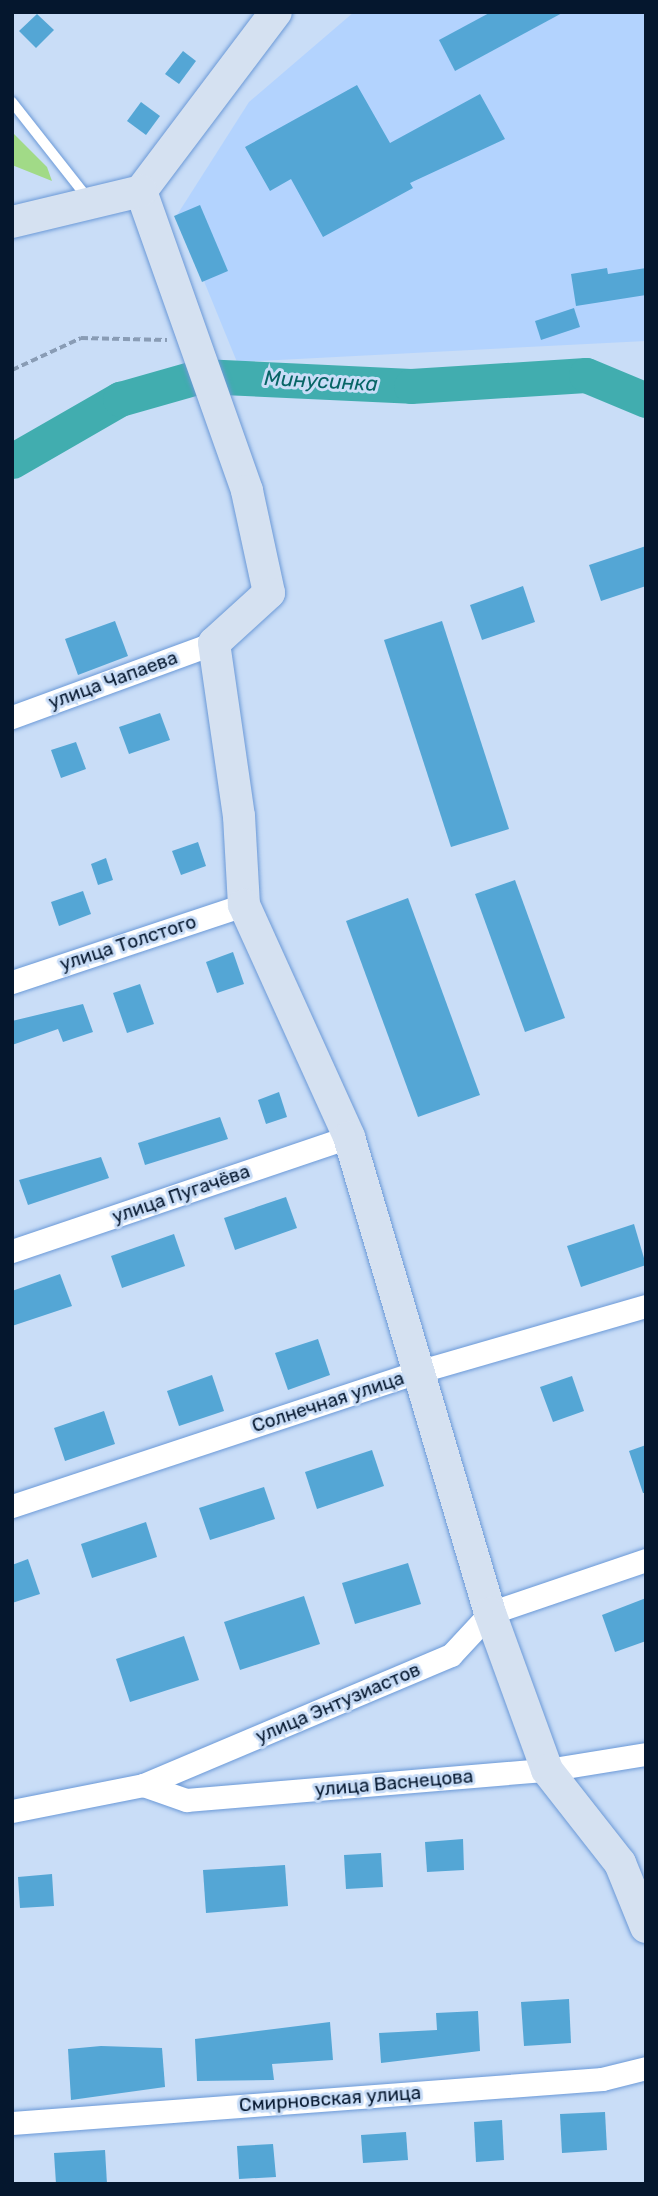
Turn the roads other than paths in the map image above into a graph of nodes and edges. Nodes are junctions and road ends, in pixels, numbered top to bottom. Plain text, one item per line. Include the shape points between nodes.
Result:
1 (275, 12) edge
2 (12, 102) edge
3 (141, 191) junction
4 (90, 202) junction
5 (12, 222) edge
6 (214, 643) junction
7 (12, 717) edge
8 (244, 905) junction
9 (12, 982) edge
10 (349, 1137) junction
11 (12, 1251) edge
12 (646, 1306) edge
13 (417, 1372) junction
14 (12, 1506) edge
15 (646, 1560) edge
16 (490, 1613) junction
17 (646, 1754) edge
18 (547, 1770) junction
19 (144, 1785) junction
20 (12, 1811) edge
21 (646, 1927) edge
22 (646, 2068) edge
23 (12, 2123) edge

1 - 3 street
2 - 4 lane
3 - 4 street
3 - 6 street via 201,350 247,491 269,593
4 - 5 street
6 - 7 street, улица Чапаева
6 - 8 street via 239,816
8 - 9 street, улица Толстого
8 - 10 street
10 - 11 street, улица Пугачёва
10 - 13 street
12 - 13 street, Солнечная улица
13 - 14 street, Солнечная улица
13 - 16 street
15 - 16 street, улица Энтузиастов
16 - 18 street
16 - 19 street, улица Энтузиастов via 451,1655
17 - 18 street, улица Васнецова
18 - 19 street, улица Васнецова via 186,1800
18 - 21 street via 620,1863
19 - 20 street, улица Энтузиастов
22 - 23 street, Смирновская улица via 602,2079

